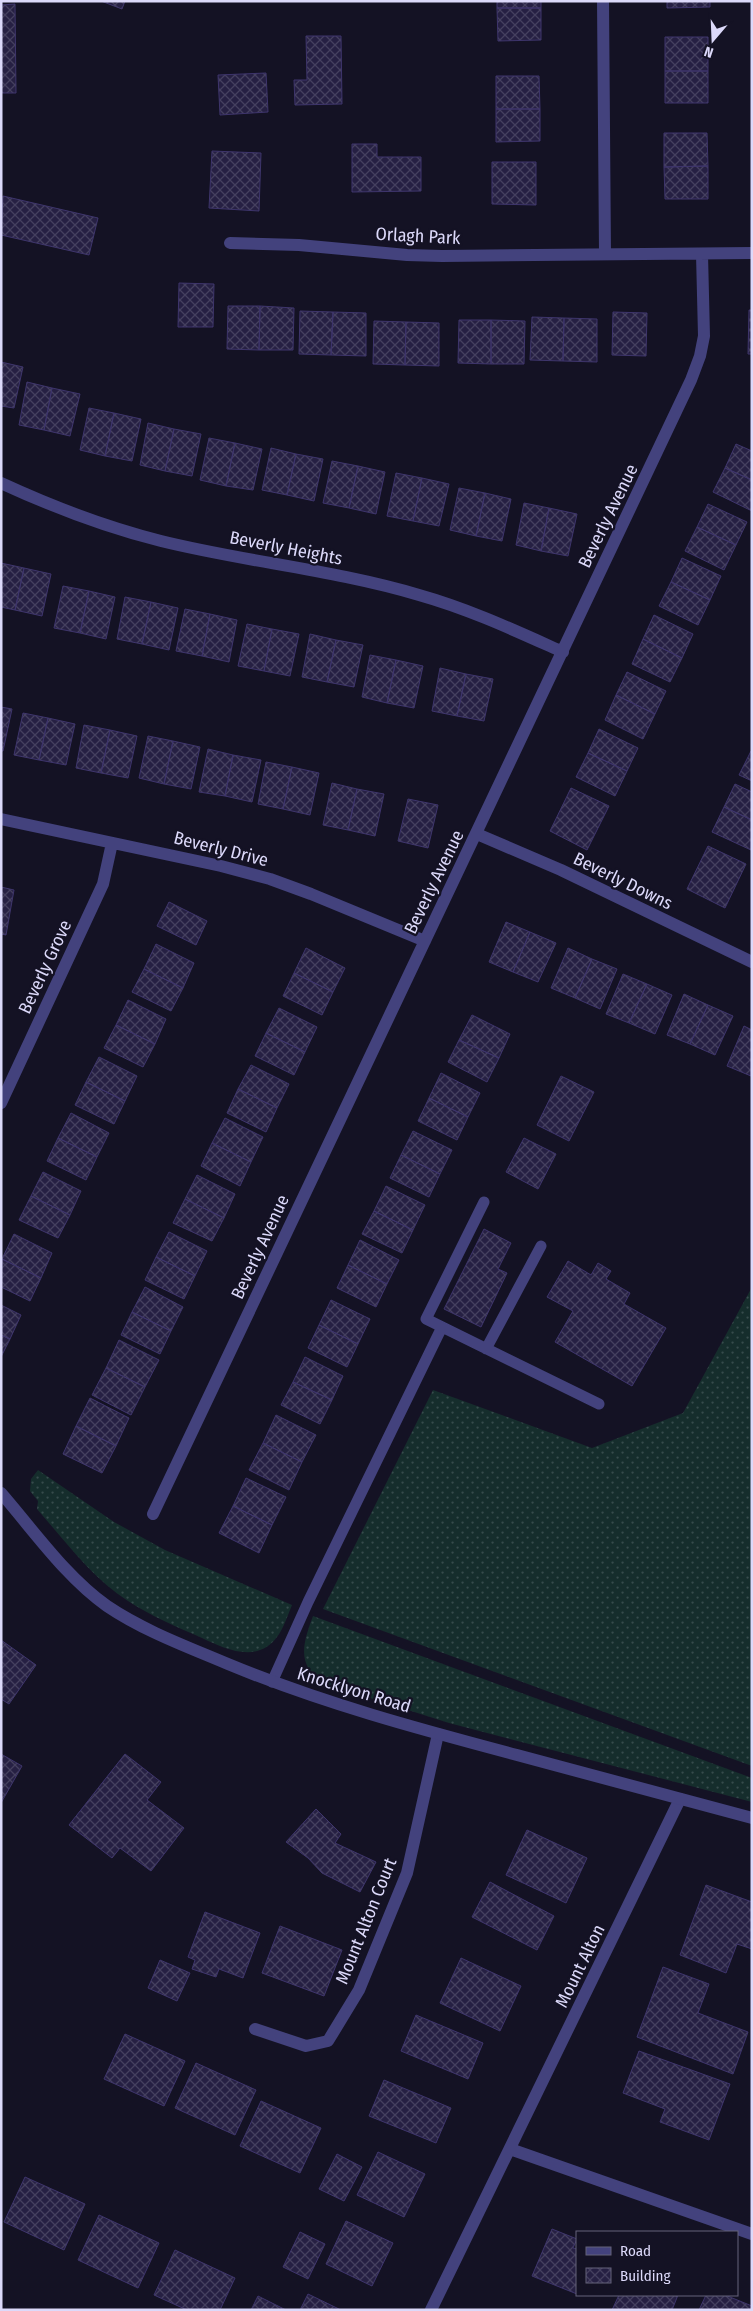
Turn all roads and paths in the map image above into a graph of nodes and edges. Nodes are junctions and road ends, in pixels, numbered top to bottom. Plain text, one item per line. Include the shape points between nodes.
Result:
1 (603, 1) edge
2 (230, 244) dead end
3 (605, 254) junction
4 (702, 254) junction
5 (752, 254) edge
6 (1, 483) edge
7 (563, 652) junction
8 (1, 819) edge
9 (477, 834) junction
10 (112, 843) junction
11 (425, 941) junction
12 (752, 962) edge
13 (1, 1103) edge
14 (484, 1202) dead end
15 (541, 1246) dead end
16 (442, 1327) junction
17 (486, 1349) junction
18 (598, 1404) dead end
19 (1, 1493) edge
20 (153, 1514) dead end
21 (272, 1682) junction
22 (438, 1734) junction
23 (680, 1799) junction
24 (752, 1818) edge
25 (255, 2029) dead end
26 (510, 2149) junction
27 (752, 2234) edge
28 (431, 2310) edge

1 - 3 street
2 - 3 street, Orlagh Park via 299,245 407,255
3 - 4 street, Orlagh Park
4 - 5 street, Orlagh Park
4 - 7 street, Beverly Avenue via 704,336 700,356 662,445
6 - 7 street, Beverly Heights via 78,517 137,534 421,595 489,619
7 - 9 street, Beverly Avenue
8 - 10 street, Beverly Drive
9 - 11 street, Beverly Avenue
9 - 12 street, Beverly Downs
10 - 11 street, Beverly Drive via 270,879
10 - 13 street, Beverly Grove via 103,884
11 - 20 street, Beverly Avenue
14 - 16 lane via 426,1319
15 - 17 lane
16 - 17 lane
16 - 21 lane
17 - 18 lane
19 - 21 street, Knocklyon Road via 51,1552 108,1606 148,1629
21 - 22 street, Knocklyon Road
22 - 23 street, Knocklyon Road
22 - 25 street, Mount Alton Court via 407,1873 359,1990 328,2042 306,2046
23 - 24 street, Knocklyon Road
23 - 26 street, Mount Alton
26 - 27 street
26 - 28 street, Mount Alton

